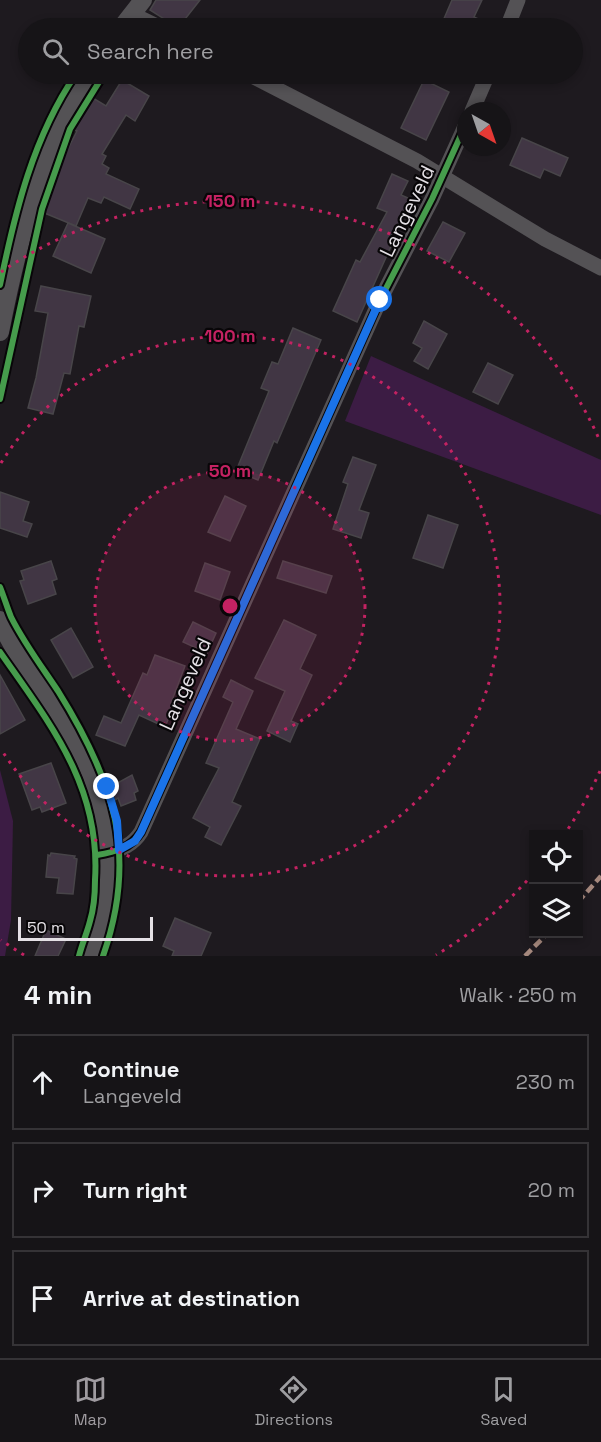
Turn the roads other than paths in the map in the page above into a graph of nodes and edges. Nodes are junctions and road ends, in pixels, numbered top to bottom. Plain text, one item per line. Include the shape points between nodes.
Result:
1 (518, 0) edge
2 (511, 18) edge
3 (83, 84) edge
4 (267, 84) edge
5 (484, 84) edge
6 (476, 102) edge
7 (457, 144) edge
8 (442, 177) junction
9 (601, 268) edge
10 (0, 332) edge
11 (0, 620) edge
12 (107, 853) junction
13 (91, 956) edge

1 - 2 street
3 - 10 street via 61,122 40,180
4 - 8 street
5 - 6 street
7 - 8 street, Langeveld
8 - 9 street
8 - 12 street, Langeveld via 380,300 141,832 128,846
11 - 12 street via 80,750 101,808
12 - 13 street via 106,898

